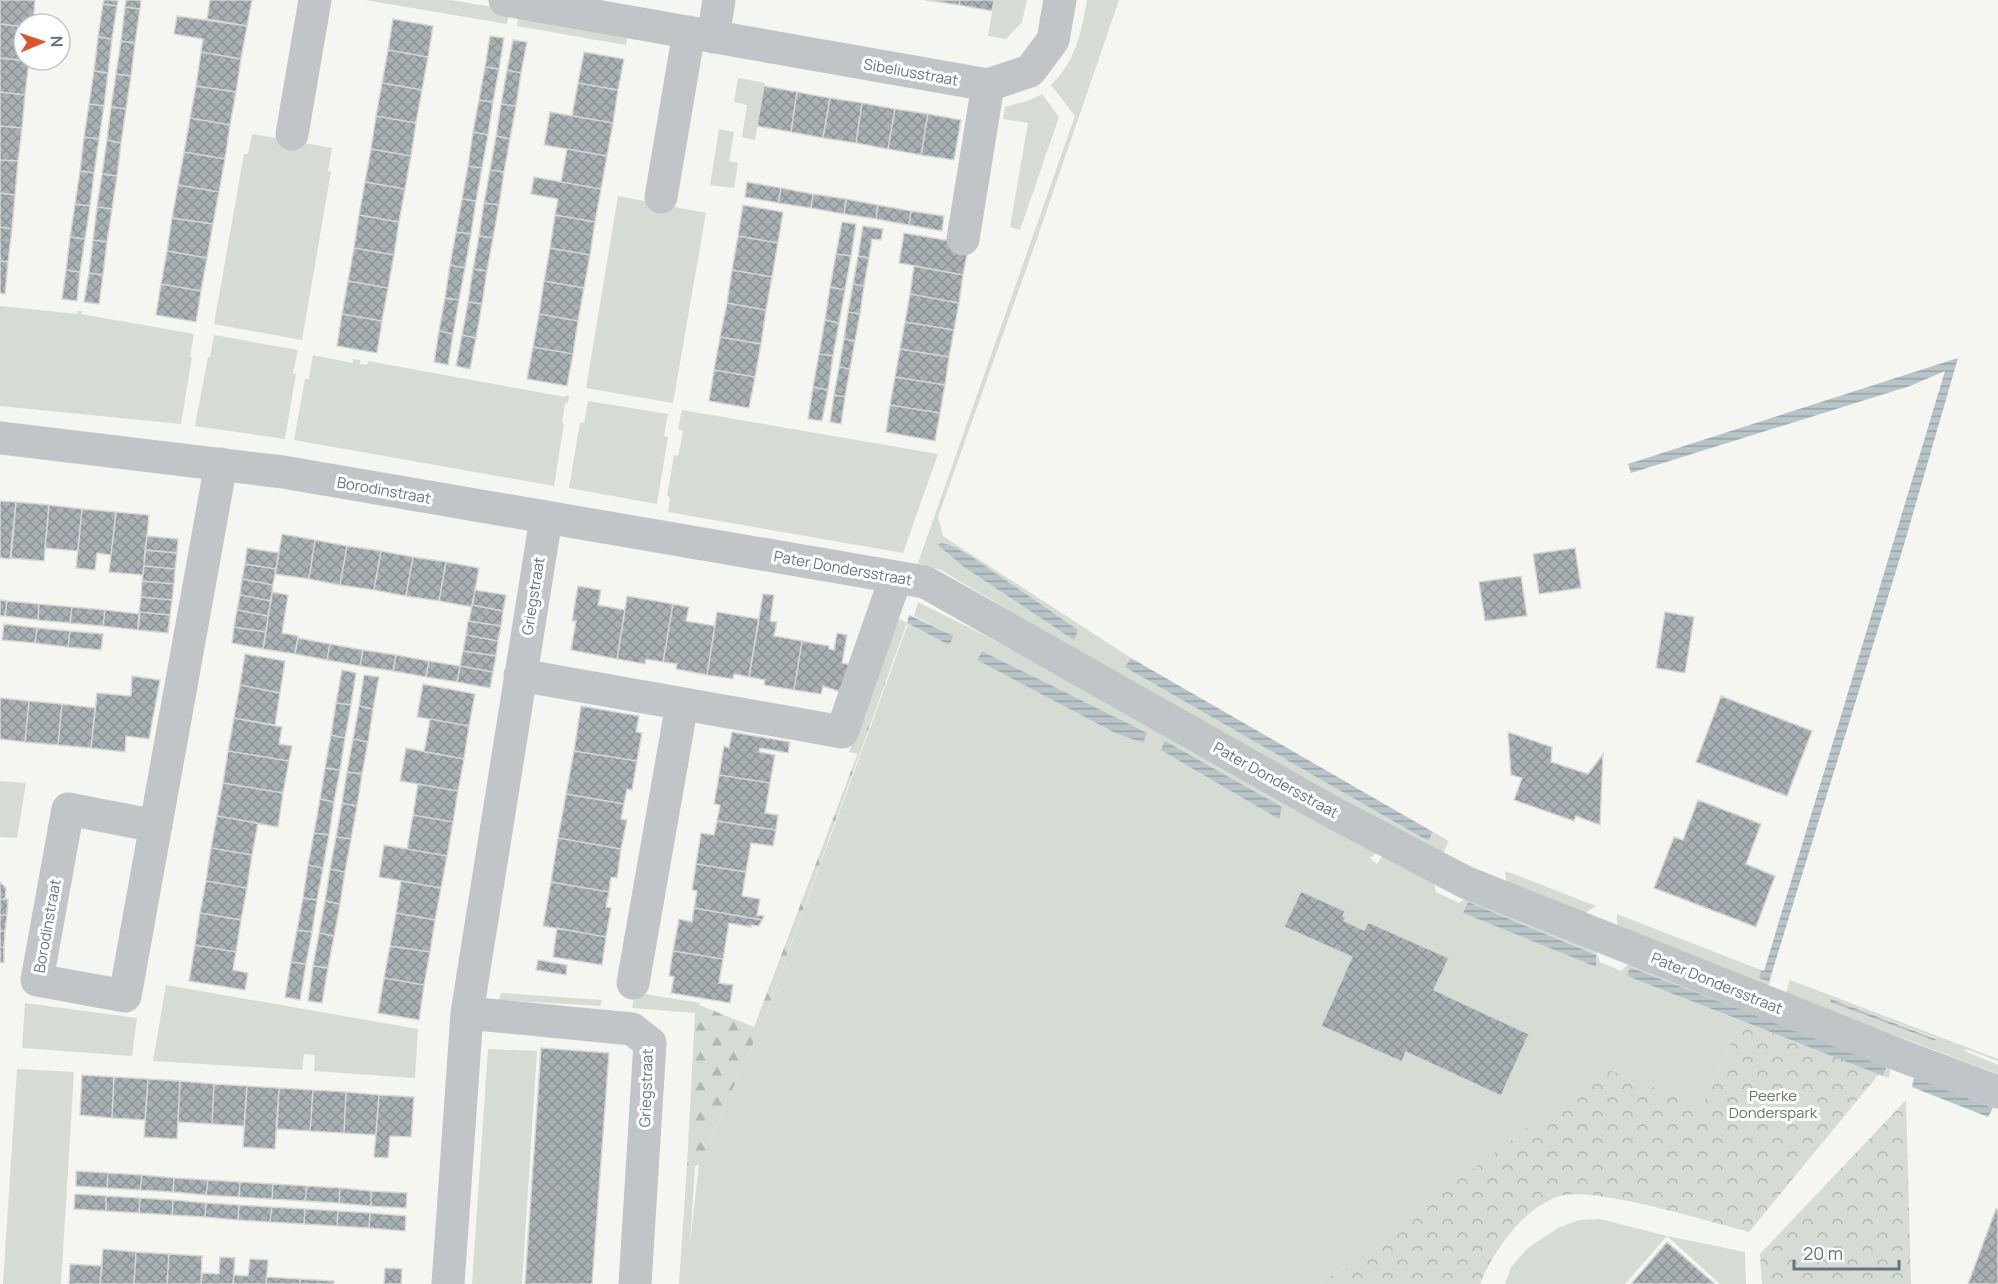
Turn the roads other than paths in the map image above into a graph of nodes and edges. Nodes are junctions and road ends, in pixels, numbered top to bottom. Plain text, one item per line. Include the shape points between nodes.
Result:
1 (315, 0) edge
2 (505, 0) edge
3 (718, 0) edge
4 (1060, 0) edge
5 (701, 34) junction
6 (988, 85) junction
7 (292, 134) dead end
8 (661, 197) dead end
9 (963, 238) dead end
10 (0, 438) edge
11 (221, 464) junction
12 (546, 518) junction
13 (896, 577) junction
14 (520, 675) junction
15 (682, 704) junction
16 (156, 826) junction
17 (633, 983) dead end
18 (467, 1013) junction
19 (1998, 1092) edge
20 (448, 1284) edge
21 (635, 1284) edge

1 - 7 street
2 - 5 street, Sibeliusstraat
3 - 5 street
4 - 6 street, Sibeliusstraat via 1053,40 1030,71
5 - 6 street, Sibeliusstraat
5 - 8 street
6 - 9 street
10 - 11 street, Borodinstraat
11 - 12 street, Borodinstraat
11 - 16 street, Borodinstraat
12 - 13 street, Pater Dondersstraat
12 - 14 street, Griegstraat
13 - 15 street via 842,732
13 - 19 street, Pater Dondersstraat via 936,587 1332,812 1465,882
14 - 15 street
14 - 18 street, Griegstraat
15 - 17 street
16 - 16 street, Borodinstraat via 68,809 37,980 125,996
18 - 20 street, Griegstraat
18 - 21 street, Griegstraat via 632,1029 650,1043

